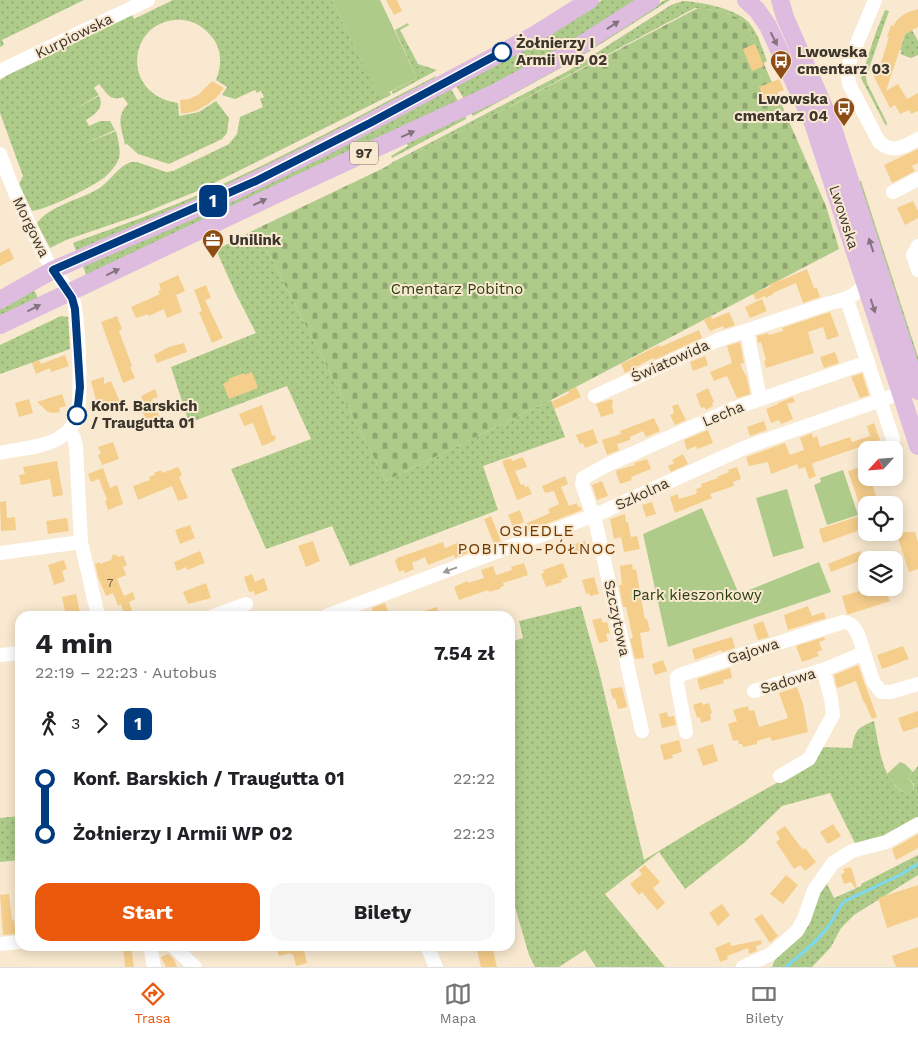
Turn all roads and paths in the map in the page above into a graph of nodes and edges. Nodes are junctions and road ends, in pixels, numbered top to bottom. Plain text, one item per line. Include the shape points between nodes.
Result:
1 (148, 0) edge
2 (590, 0) edge
3 (651, 0) edge
4 (746, 0) edge
5 (780, 0) edge
6 (875, 0) edge
7 (0, 71) edge
8 (918, 139) edge
9 (0, 154) edge
10 (918, 179) edge
11 (893, 192) dead end
12 (918, 246) edge
13 (53, 270) junction
14 (918, 270) edge
15 (866, 283) junction
16 (69, 292) junction
17 (0, 300) edge
18 (847, 300) junction
19 (0, 325) edge
20 (747, 330) junction
21 (868, 362) junction
22 (909, 392) edge
23 (595, 396) dead end
24 (760, 399) junction
25 (880, 400) junction
26 (69, 430) junction
27 (893, 441) edge
28 (918, 446) edge
29 (0, 453) edge
30 (583, 478) joint
31 (594, 515) junction
32 (81, 542) junction
33 (0, 552) edge
34 (246, 604) dead end
35 (97, 611) edge
36 (227, 611) edge
37 (339, 611) edge
38 (864, 653) junction
39 (15, 654) edge
40 (0, 655) edge
41 (823, 670) junction
42 (918, 684) edge
43 (754, 691) dead end
44 (642, 731) dead end
45 (686, 732) dead end
46 (780, 776) dead end
47 (918, 824) edge
48 (15, 942) edge
49 (0, 944) edge
50 (151, 951) edge
51 (178, 951) edge
52 (429, 951) edge
53 (191, 966) edge
54 (154, 967) edge
55 (436, 967) edge
56 (743, 967) edge

1 - 7 street, Kurpiowska
2 - 13 main road, 97 via 531,37 256,181
16 -> 3 main road, 97 via 497,92 570,52
4 -> 15 main road, Lwowska via 768,26 805,104
22 -> 5 main road, Lwowska via 833,128
6 - 8 street via 848,65 850,84 880,142 895,150
9 - 13 street, Morgowa
10 - 11 street
12 - 14 street via 913,255
13 - 16 street, Morgowa
13 - 17 main road, 97
15 - 18 street, Światowida
15 -> 22 main road, Lwowska
19 -> 16 main road, 97
16 - 26 street, Morgowa via 76,316 80,387 77,415
18 - 20 street, Światowida
18 - 21 street
20 - 23 street, Światowida
20 - 24 street
21 - 24 street, Lecha
21 - 25 street
22 - 25 street, Szkolna
22 - 28 main road, Lwowska
24 - 30 street, Lecha via 709,419
25 - 27 street
25 - 31 street, Szkolna via 746,447
26 - 29 street via 51,442
26 - 32 street via 76,447
30 - 31 street, Szczytowa via 582,484
31 -> 37 street, Szkolna
31 - 44 street, Szczytowa
32 - 33 street
32 - 35 street
34 - 36 street
38 - 41 street, Sadowa
38 - 42 street via 873,681 881,692
38 - 45 street, Gajowa via 854,626 843,622 680,675 676,679
39 - 40 street
41 - 43 street, Sadowa
41 - 46 street, Sadowa via 833,715 809,759
47 - 56 street via 886,842 852,851 833,863 814,890 797,931 772,954
48 - 49 street
50 - 54 street
51 - 53 street
52 - 55 street

